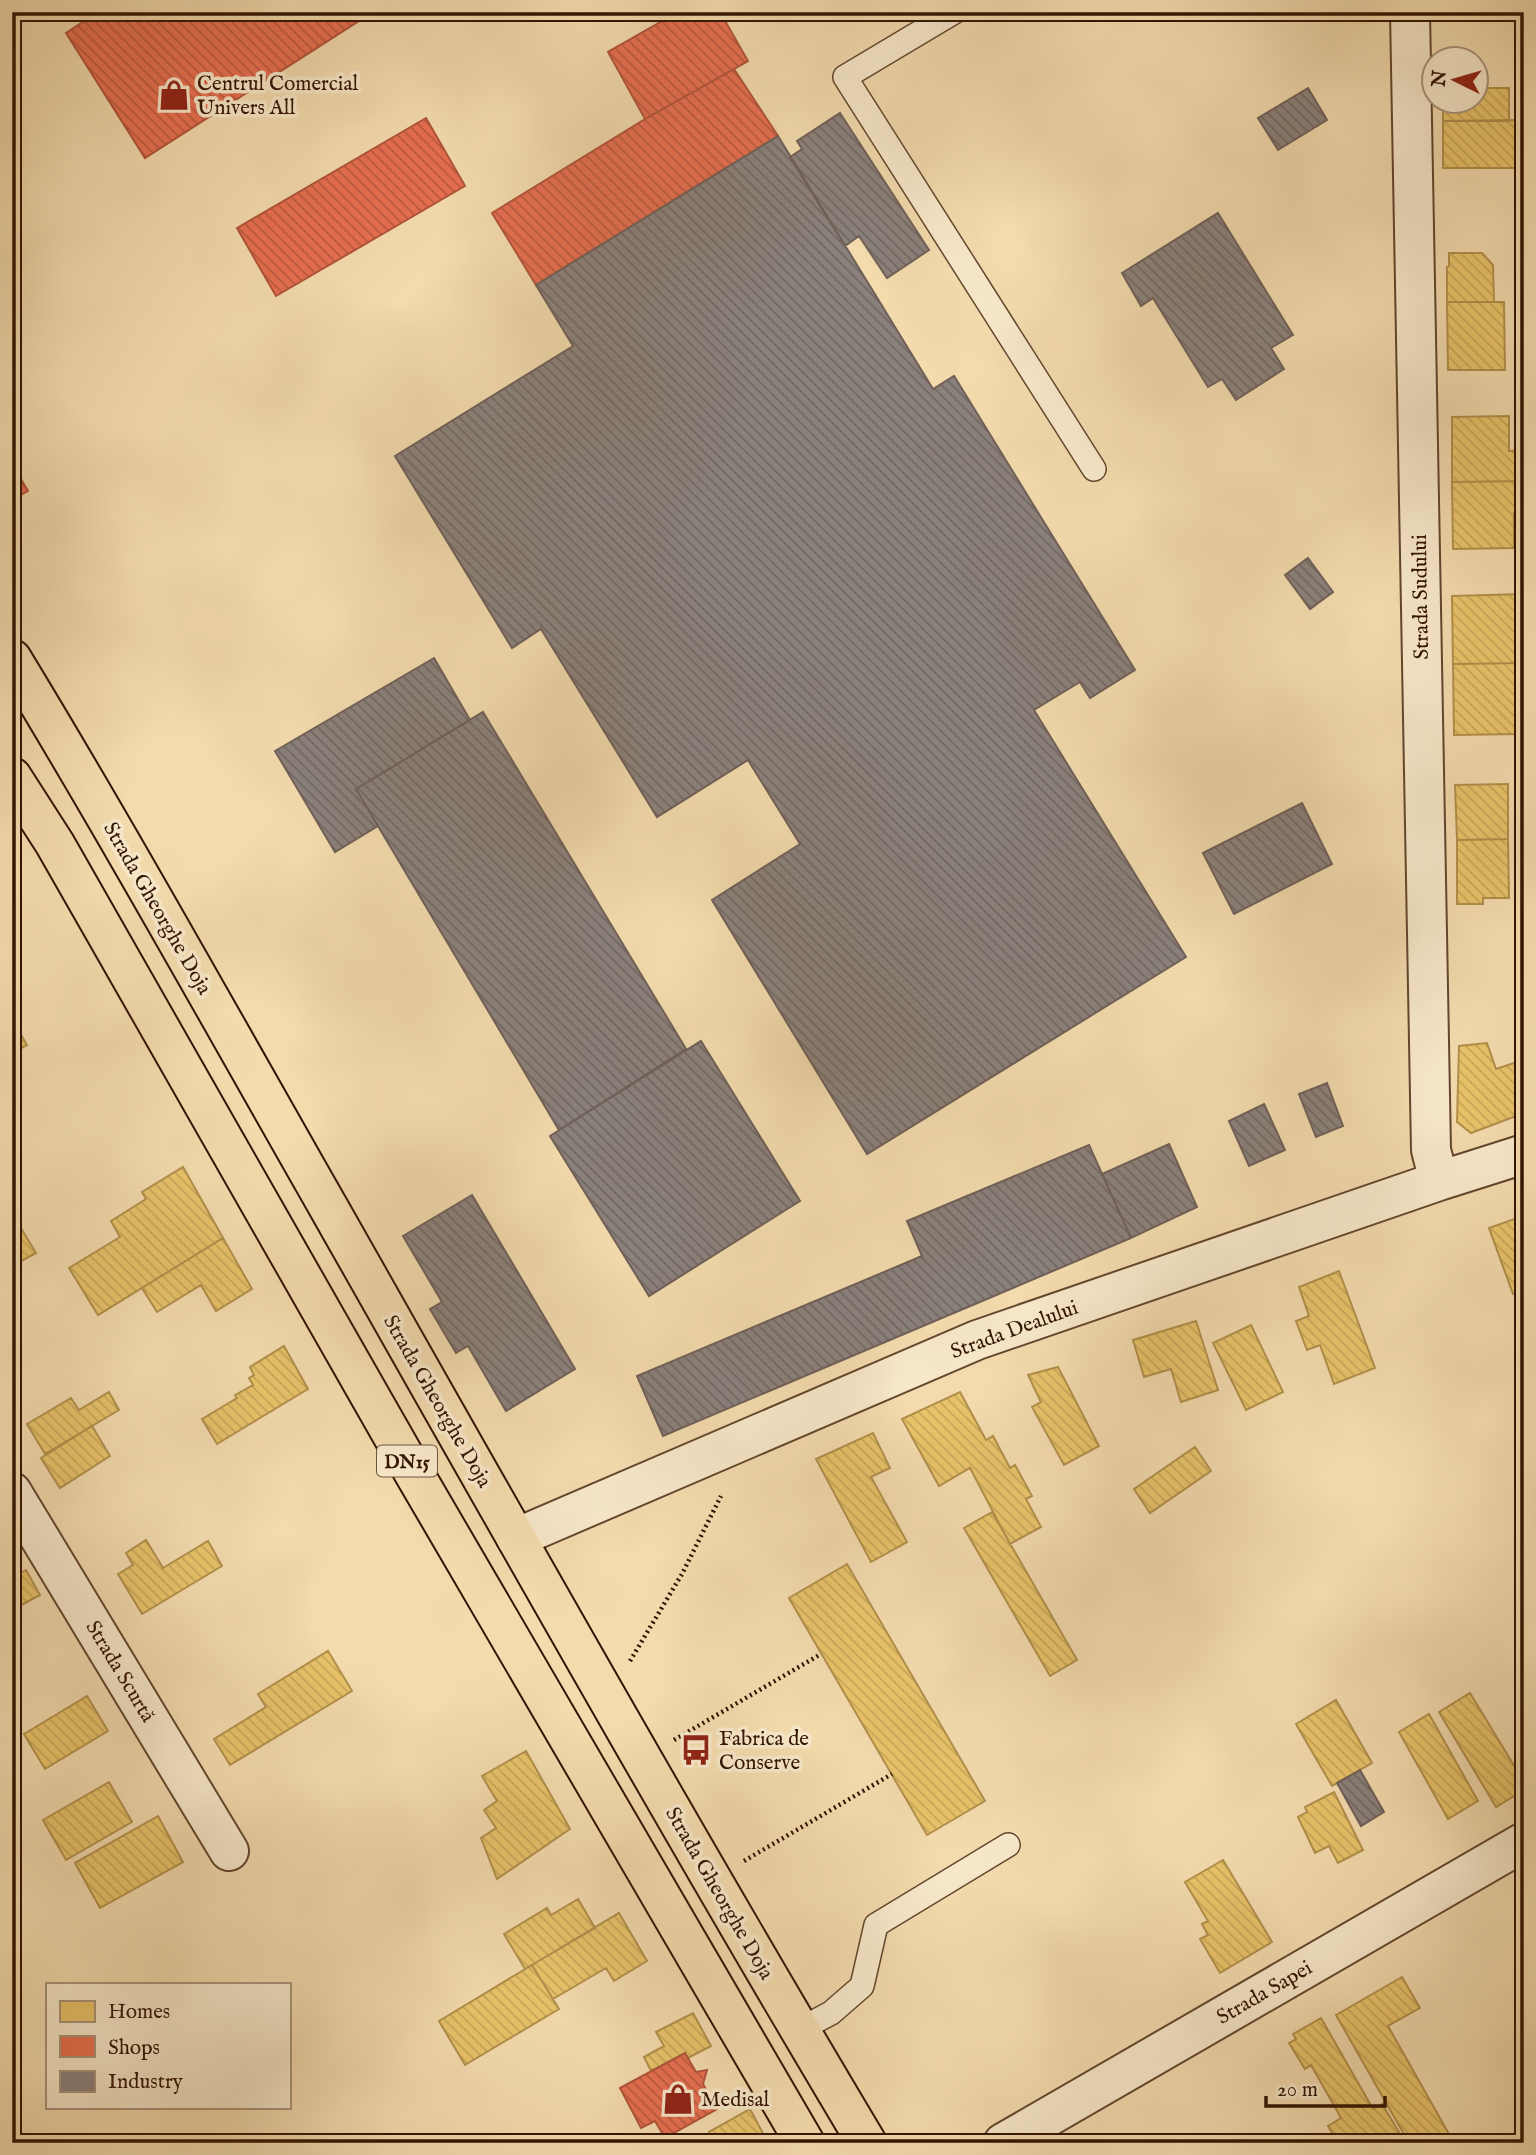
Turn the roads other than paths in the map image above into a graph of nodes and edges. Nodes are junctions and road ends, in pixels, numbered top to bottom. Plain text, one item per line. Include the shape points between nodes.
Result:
1 (954, 12) edge
2 (1410, 12) edge
3 (1094, 468) dead end
4 (12, 659) edge
5 (12, 777) edge
6 (1524, 1154) edge
7 (1438, 1181) junction
8 (12, 1492) edge
9 (516, 1538) junction
10 (1524, 1842) edge
11 (1008, 1845) dead end
12 (229, 1851) dead end
13 (799, 2030) junction
14 (806, 2143) edge
15 (867, 2143) edge
16 (1003, 2143) edge

1 - 3 lane via 845,77
2 - 7 street, Strada Sudului via 1430,1136
4 - 9 main road, Strada Gheorghe Doja / DN15 via 107,816
5 - 14 main road, DN15
6 - 7 street, Strada Dealului
7 - 9 street, Strada Dealului via 977,1340
8 - 12 street, Strada Scurtă
9 - 13 main road, Strada Gheorghe Doja / DN15
10 - 16 street, Strada Sapei
11 - 13 lane via 876,1924 862,1986 831,2013
13 - 15 main road, Strada Gheorghe Doja / DN15

